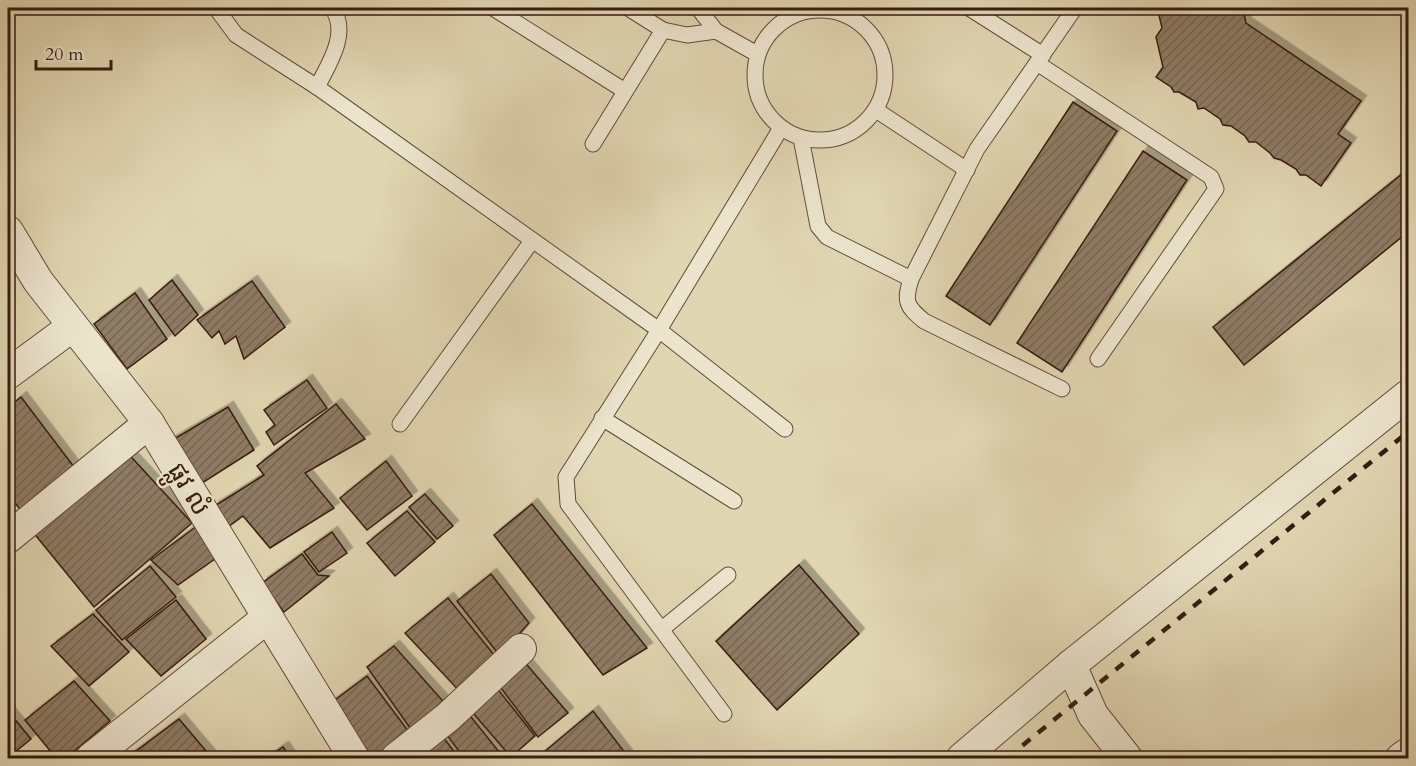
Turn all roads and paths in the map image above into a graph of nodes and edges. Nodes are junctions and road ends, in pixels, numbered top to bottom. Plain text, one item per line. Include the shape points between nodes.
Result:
1 (216, 8) edge
2 (332, 8) edge
3 (493, 8) edge
4 (628, 8) edge
5 (698, 8) edge
6 (969, 8) edge
7 (1075, 8) edge
8 (852, 11) edge
9 (663, 30) junction
10 (716, 31) junction
11 (757, 54) junction
12 (1040, 59) junction
13 (317, 87) junction
14 (625, 91) junction
15 (876, 110) junction
16 (781, 129) junction
17 (801, 138) junction
18 (593, 144) dead end
19 (967, 170) junction
20 (8, 231) edge
21 (532, 241) junction
22 (911, 279) junction
23 (73, 326) junction
24 (659, 330) junction
25 (1098, 359) dead end
26 (8, 374) edge
27 (1062, 389) dead end
28 (1408, 395) edge
29 (602, 418) junction
30 (148, 423) junction
31 (400, 424) dead end
32 (785, 429) dead end
33 (734, 501) dead end
34 (8, 538) edge
35 (728, 575) dead end
36 (267, 618) junction
37 (662, 629) junction
38 (521, 649) dead end
39 (1071, 665) junction
40 (724, 714) dead end
41 (1408, 753) edge
42 (91, 759) edge
43 (354, 759) edge
44 (396, 759) edge
45 (962, 759) edge
46 (1127, 759) edge
47 (1401, 759) edge

1 - 13 lane via 236,35
2 - 13 lane via 340,28 332,58
3 - 14 lane
4 - 9 lane
5 - 10 lane
6 - 12 lane
7 - 12 lane
8 - 11 lane via 822,8 794,13 771,30
8 - 15 lane via 879,46 885,68 884,90
9 - 10 lane via 687,35
9 - 14 lane
10 - 11 lane
11 - 16 lane via 753,75 757,95 766,114
12 - 19 lane via 977,149
12 - 25 lane via 1211,177 1216,189
13 - 21 lane
14 - 18 lane
15 - 17 lane via 843,136
15 - 19 lane
16 - 17 lane
16 - 24 lane
17 - 22 lane via 818,226 827,237
19 - 22 lane
20 - 23 street, ផ្លូវ លំ via 38,281
21 - 24 lane
21 - 31 lane
22 - 27 lane via 906,296 910,309 924,321
23 - 26 street
23 - 30 street, ផ្លូវ លំ
24 - 29 lane
24 - 32 lane
28 - 39 street
29 - 33 lane
29 - 37 lane via 566,477 568,504
30 - 34 street
30 - 36 street, ផ្លូវ លំ
35 - 37 lane
36 - 42 street
36 - 43 street, ផ្លូវ លំ
37 - 40 lane
38 - 44 street
39 - 45 street
39 - 46 street via 1093,715
41 - 47 street

